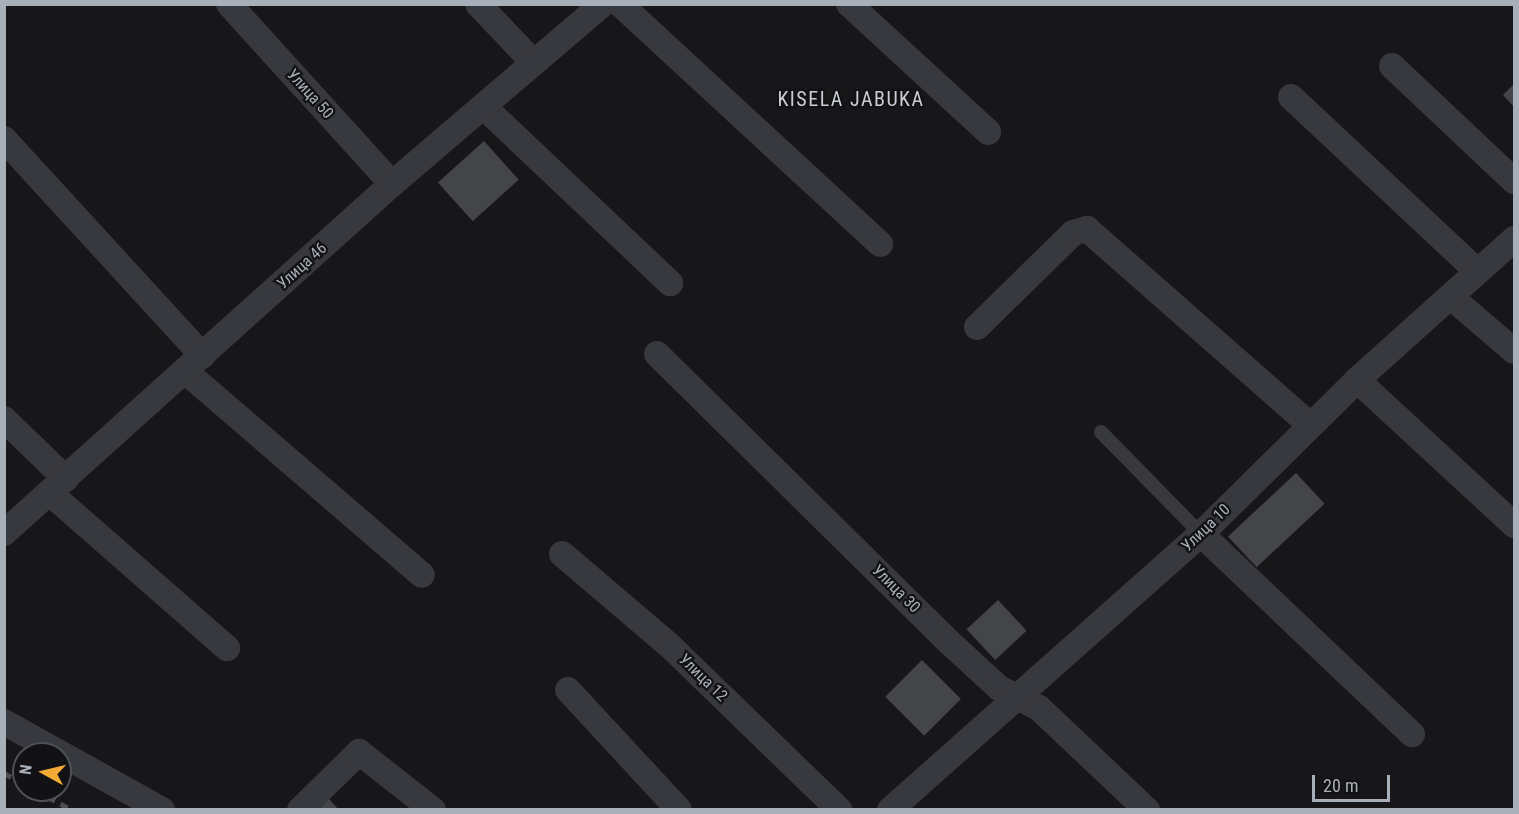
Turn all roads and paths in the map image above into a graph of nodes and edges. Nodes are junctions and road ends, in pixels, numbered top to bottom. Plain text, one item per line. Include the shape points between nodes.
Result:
1 (229, 4) edge
2 (478, 4) edge
3 (620, 4) edge
4 (849, 4) edge
5 (591, 8) edge
6 (534, 63) junction
7 (1392, 66) dead end
8 (1291, 97) dead end
9 (485, 108) junction
10 (988, 132) dead end
11 (4, 139) edge
12 (1515, 181) edge
13 (392, 184) junction
14 (1515, 239) edge
15 (880, 244) dead end
16 (1477, 271) junction
17 (670, 283) dead end
18 (1451, 297) junction
19 (977, 327) dead end
20 (1515, 351) edge
21 (657, 354) dead end
22 (194, 364) junction
23 (1357, 381) junction
24 (4, 418) edge
25 (1310, 425) junction
26 (1101, 432) dead end
27 (58, 486) junction
28 (1515, 525) edge
29 (4, 532) edge
30 (1201, 534) junction
31 (562, 554) dead end
32 (422, 575) dead end
33 (226, 648) dead end
34 (568, 690) dead end
35 (1016, 698) junction
36 (4, 722) edge
37 (1412, 734) dead end
38 (162, 810) edge
39 (300, 810) edge
40 (433, 810) edge
41 (679, 810) edge
42 (839, 810) edge
43 (890, 810) edge
44 (1147, 810) edge

1 - 13 street, Улица 50
2 - 6 street
3 - 15 street
4 - 10 street
5 - 6 street, Улица 46
6 - 9 street, Улица 46
7 - 12 street
8 - 16 street
9 - 13 street, Улица 46
9 - 17 street
11 - 22 street
13 - 22 street, Улица 46
14 - 16 street, Улица 10
16 - 18 street, Улица 10
18 - 20 street
18 - 23 street, Улица 10
19 - 25 street via 1073,233 1086,229
21 - 35 street, Улица 30 via 949,642
22 - 27 street, Улица 46
22 - 32 street
23 - 25 street, Улица 10
23 - 28 street
24 - 27 street
25 - 30 street, Улица 10
26 - 30 lane
27 - 29 street, Улица 46
27 - 33 street
30 - 35 street, Улица 10
30 - 37 street
31 - 42 street, Улица 12 via 669,645
34 - 41 street
35 - 43 street, Улица 10
35 - 44 street, Улица 30 via 1039,708
36 - 38 street
39 - 40 street via 359,752

